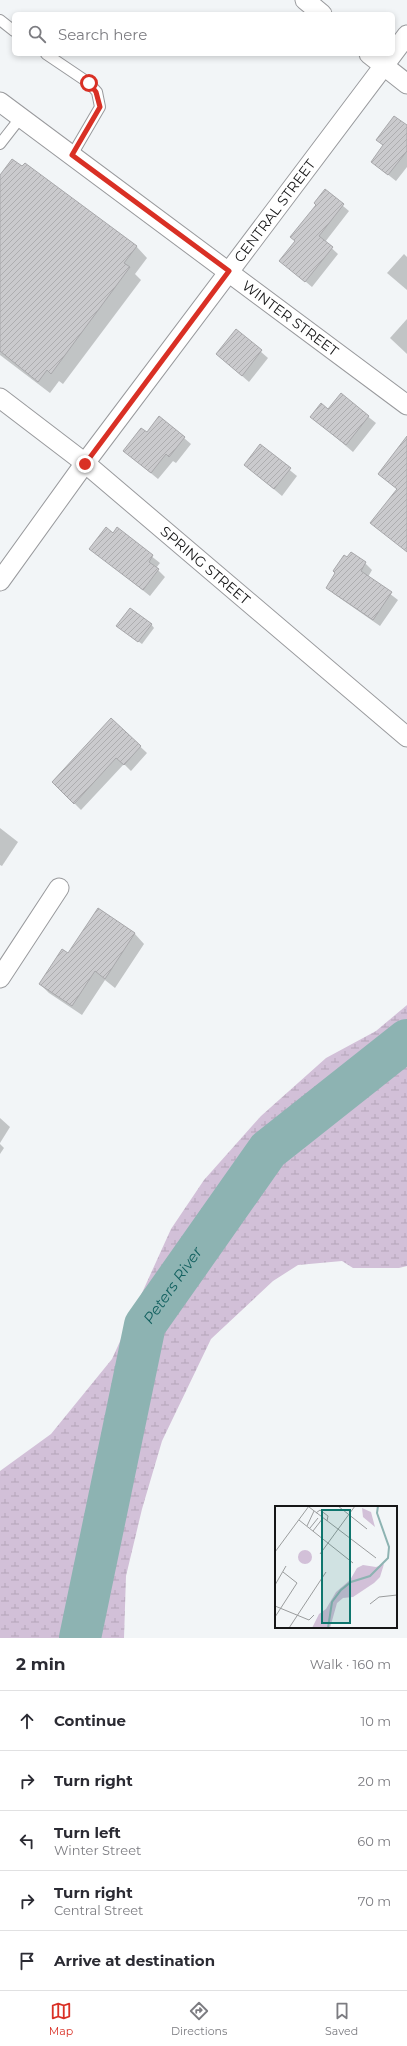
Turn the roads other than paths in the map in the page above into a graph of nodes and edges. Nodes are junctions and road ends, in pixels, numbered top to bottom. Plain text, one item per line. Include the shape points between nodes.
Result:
1 (305, 0) edge
2 (320, 12) edge
3 (0, 20) edge
4 (12, 29) edge
5 (407, 35) edge
6 (395, 52) edge
7 (49, 56) edge
8 (371, 56) edge
9 (392, 56) edge
10 (384, 67) junction
11 (407, 84) edge
12 (0, 102) edge
13 (21, 117) junction
14 (0, 144) edge
15 (72, 155) junction
16 (229, 271) junction
17 (0, 398) edge
18 (407, 405) edge
19 (85, 464) junction
20 (0, 581) edge
21 (407, 738) edge
22 (59, 888) dead end
23 (0, 978) edge

1 - 2 street
3 - 4 lane
5 - 6 street, CENTRAL STREET
7 - 15 lane via 89,83 96,92 100,107
8 - 10 street
9 - 10 street, CENTRAL STREET
10 - 11 street
10 - 16 street, CENTRAL STREET
12 - 13 street, WINTER STREET
13 - 14 lane
13 - 15 street, WINTER STREET
15 - 16 street, WINTER STREET
16 - 18 street, WINTER STREET
16 - 19 street, CENTRAL STREET
17 - 19 street, SPRING STREET
19 - 20 street, CENTRAL STREET
19 - 21 street, SPRING STREET
22 - 23 street

